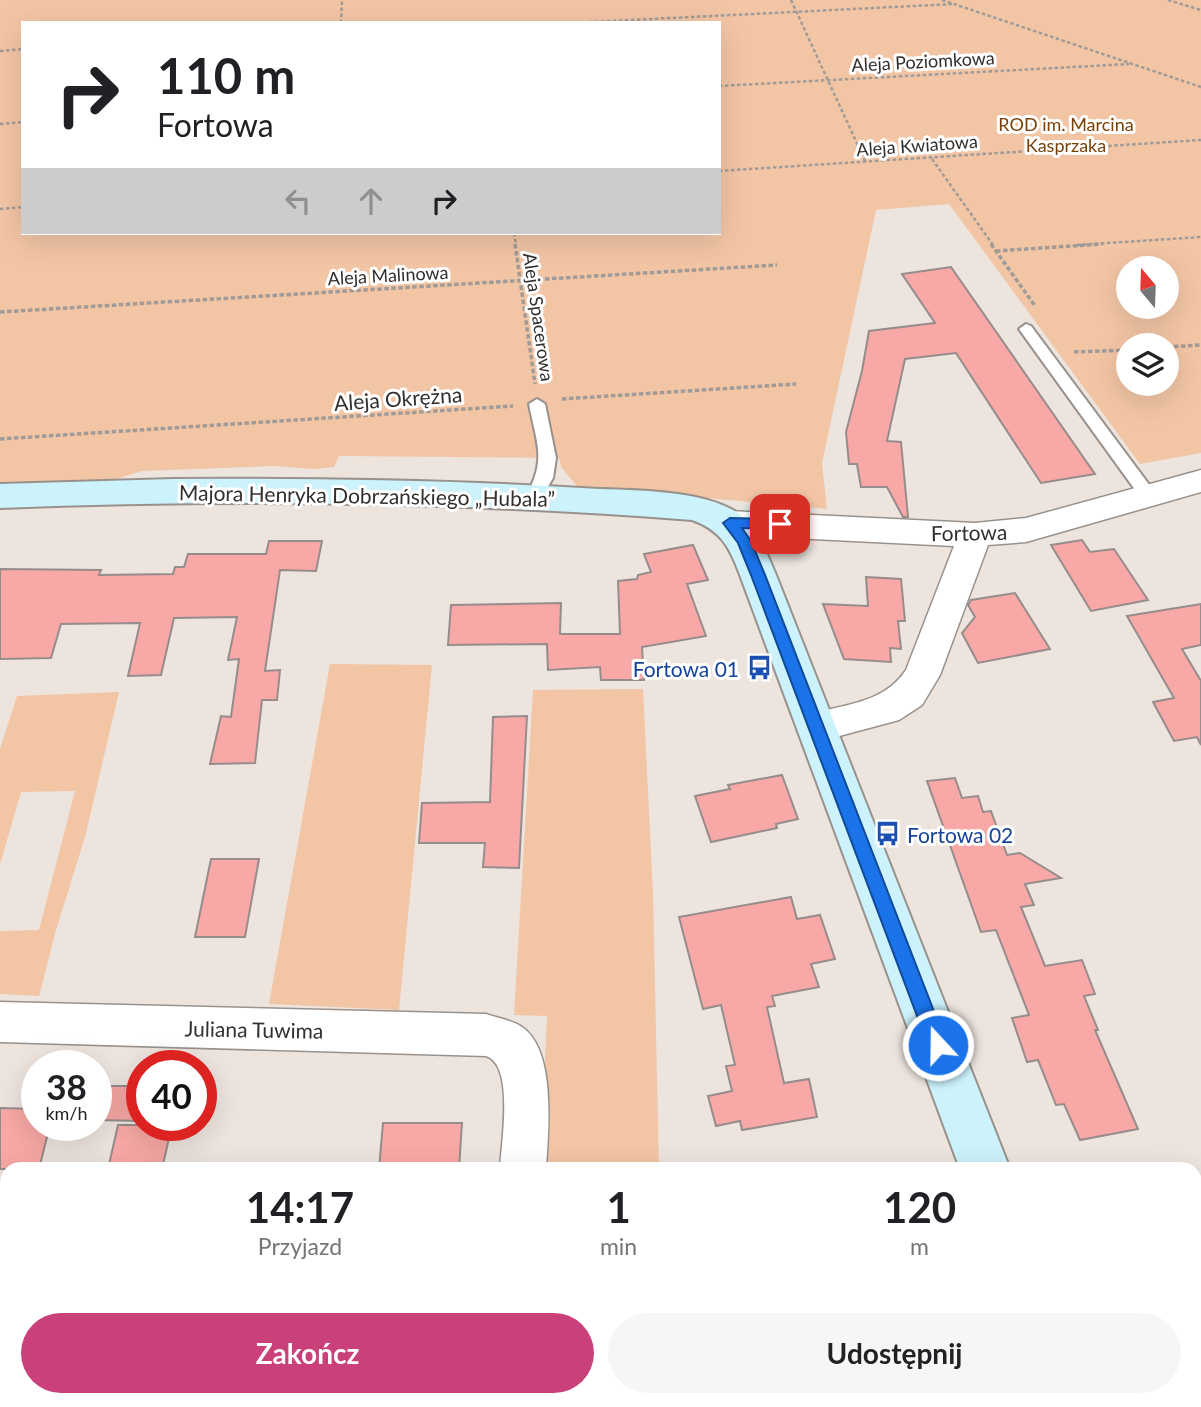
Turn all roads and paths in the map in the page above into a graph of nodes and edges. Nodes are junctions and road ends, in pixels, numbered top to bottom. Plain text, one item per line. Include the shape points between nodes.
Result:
1 (342, 0) edge
2 (791, 0) edge
3 (942, 0) edge
4 (1168, 0) edge
5 (954, 4) junction
6 (1201, 10) edge
7 (795, 11) junction
8 (341, 21) edge
9 (608, 21) edge
10 (21, 50) edge
11 (0, 51) edge
12 (1129, 64) junction
13 (828, 81) junction
14 (721, 86) edge
15 (1201, 87) edge
16 (21, 122) edge
17 (0, 124) edge
18 (1201, 141) edge
19 (932, 159) junction
20 (866, 163) junction
21 (721, 171) edge
22 (21, 208) edge
23 (0, 209) edge
24 (514, 235) edge
25 (1201, 237) edge
26 (995, 251) junction
27 (777, 265) dead end
28 (520, 281) junction
29 (0, 313) edge
30 (1042, 315) dead end
31 (1026, 329) dead end
32 (1201, 345) edge
33 (1179, 346) edge
34 (1071, 351) dead end
35 (1116, 351) edge
36 (796, 384) dead end
37 (537, 404) junction
38 (0, 439) edge
39 (1201, 481) edge
40 (1147, 494) junction
41 (0, 496) edge
42 (533, 498) junction
43 (730, 523) junction
44 (975, 535) junction
45 (817, 727) junction
46 (0, 1022) edge
47 (523, 1162) edge
48 (982, 1162) edge

1 - 8 path
2 - 7 path
3 - 5 path
4 - 6 path
5 - 7 path
5 - 12 path
7 - 9 path
7 - 13 path
10 - 11 path
12 - 13 path, Aleja Poziomkowa
12 - 15 path
13 - 14 path, Aleja Poziomkowa
13 - 20 path
16 - 17 path
18 - 19 path, Aleja Kwiatowa
19 - 20 path, Aleja Kwiatowa
19 - 26 path
20 - 21 path, Aleja Kwiatowa
22 - 23 path
24 - 28 path, Aleja Spacerowa
25 - 26 path
26 - 30 path
27 - 28 path, Aleja Malinowa
28 - 29 path, Aleja Malinowa
28 - 37 path, Aleja Spacerowa
31 - 40 lane
32 - 33 path
34 - 35 path
36 - 37 path, Aleja Okrężna
37 - 38 path, Aleja Okrężna
37 - 42 lane via 548,458 545,478
39 - 40 street, Fortowa
40 - 44 street, Fortowa via 1026,530
41 - 42 street, Majora Henryka Dobrzańskiego „Hubala” via 249,489
42 - 43 street, Majora Henryka Dobrzańskiego „Hubala” via 693,508
43 - 44 street, Fortowa
43 - 45 street via 744,541
44 - 45 street via 922,675 909,695 886,710
45 - 48 street
46 - 47 street, Juliana Tuwima via 486,1035 507,1042 519,1058 526,1080

